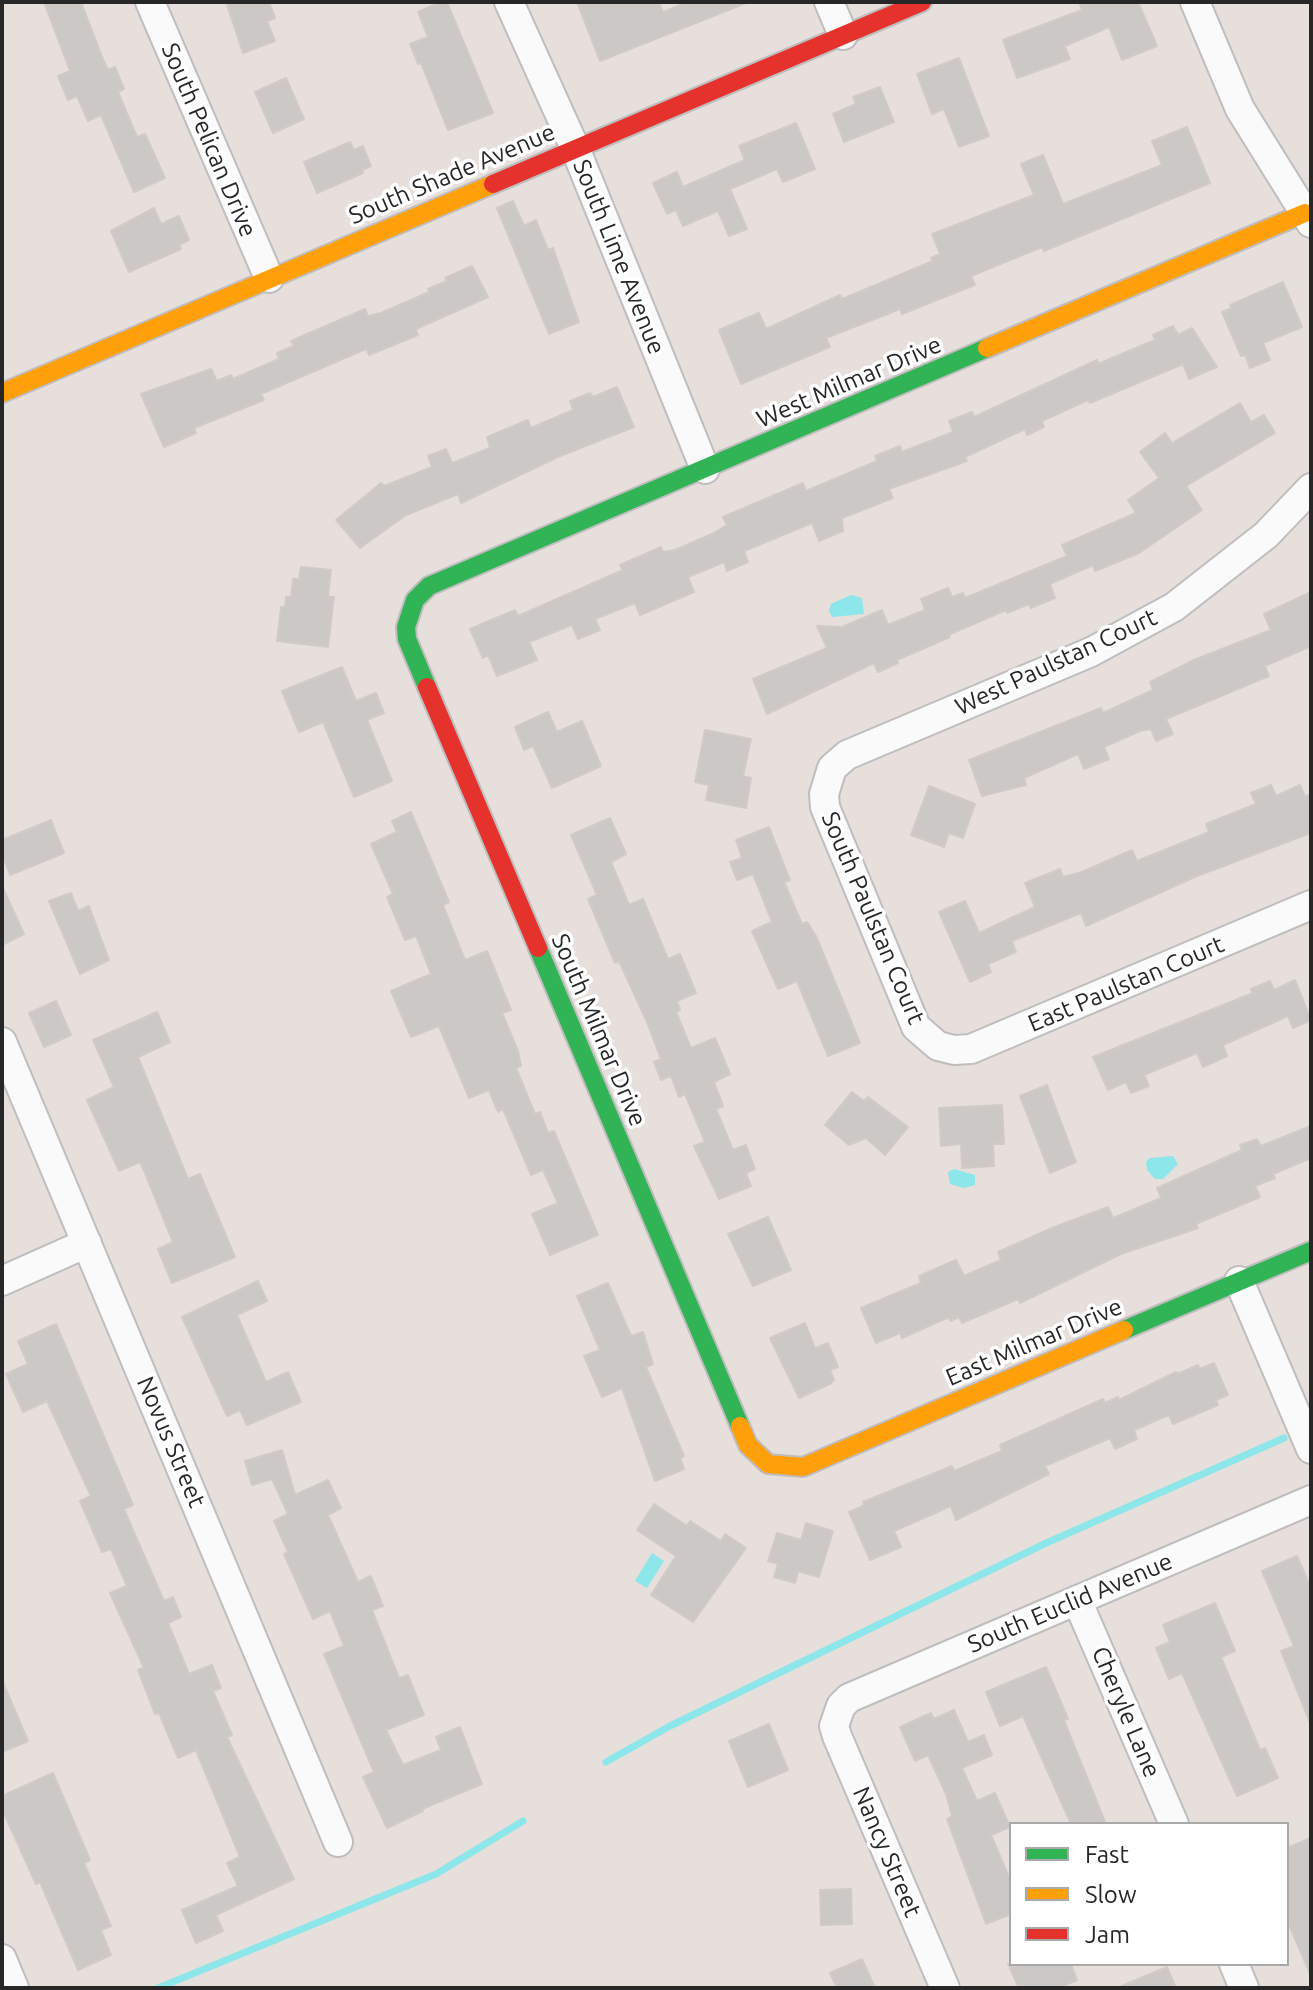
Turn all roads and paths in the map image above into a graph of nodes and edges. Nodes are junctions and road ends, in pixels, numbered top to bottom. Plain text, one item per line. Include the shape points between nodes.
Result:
1 (150, 2) edge
2 (509, 2) edge
3 (829, 2) edge
4 (922, 2) edge
5 (1195, 2) edge
6 (843, 35) junction
7 (575, 148) junction
8 (1308, 218) edge
9 (269, 278) junction
10 (2, 393) edge
11 (705, 469) junction
12 (1311, 488) edge
13 (415, 600) joint
14 (826, 782) joint
15 (1311, 905) edge
16 (2, 1042) edge
17 (938, 1046) joint
18 (87, 1243) junction
19 (1311, 1251) edge
20 (2, 1281) edge
21 (1239, 1281) junction
22 (1311, 1449) edge
23 (775, 1467) joint
24 (1311, 1500) edge
25 (1077, 1600) junction
26 (836, 1716) joint
27 (1173, 1822) edge
28 (338, 1842) dead end
29 (2, 1959) edge
30 (1235, 1966) edge
31 (14, 1988) edge
32 (945, 1988) edge
33 (1244, 1988) edge

1 - 9 street, South Pelican Drive
2 - 7 street, South Lime Avenue
3 - 6 street
4 - 6 street, South Shade Avenue
5 - 8 street via 1240,109
6 - 7 street, South Shade Avenue
7 - 9 street, South Shade Avenue
7 - 11 street, South Lime Avenue
8 - 11 street, West Milmar Drive
9 - 10 street, South Shade Avenue
11 - 13 street, West Milmar Drive via 429,586
12 - 14 street, West Paulstan Court via 1266,535 1174,607 1091,652 847,755
13 - 23 street, South Milmar Drive via 407,639 748,1445
14 - 17 street, South Paulstan Court via 825,807 916,1027
15 - 17 street, East Paulstan Court via 971,1049
16 - 18 street, Novus Street
18 - 20 street
18 - 28 street, Novus Street
19 - 21 street, East Milmar Drive
21 - 22 street
21 - 23 street, East Milmar Drive via 803,1467
24 - 25 street, South Euclid Avenue
25 - 26 street, South Euclid Avenue via 849,1698
25 - 27 street, Cheryle Lane
26 - 32 street, Nancy Street via 837,1736
29 - 31 street
30 - 33 street

